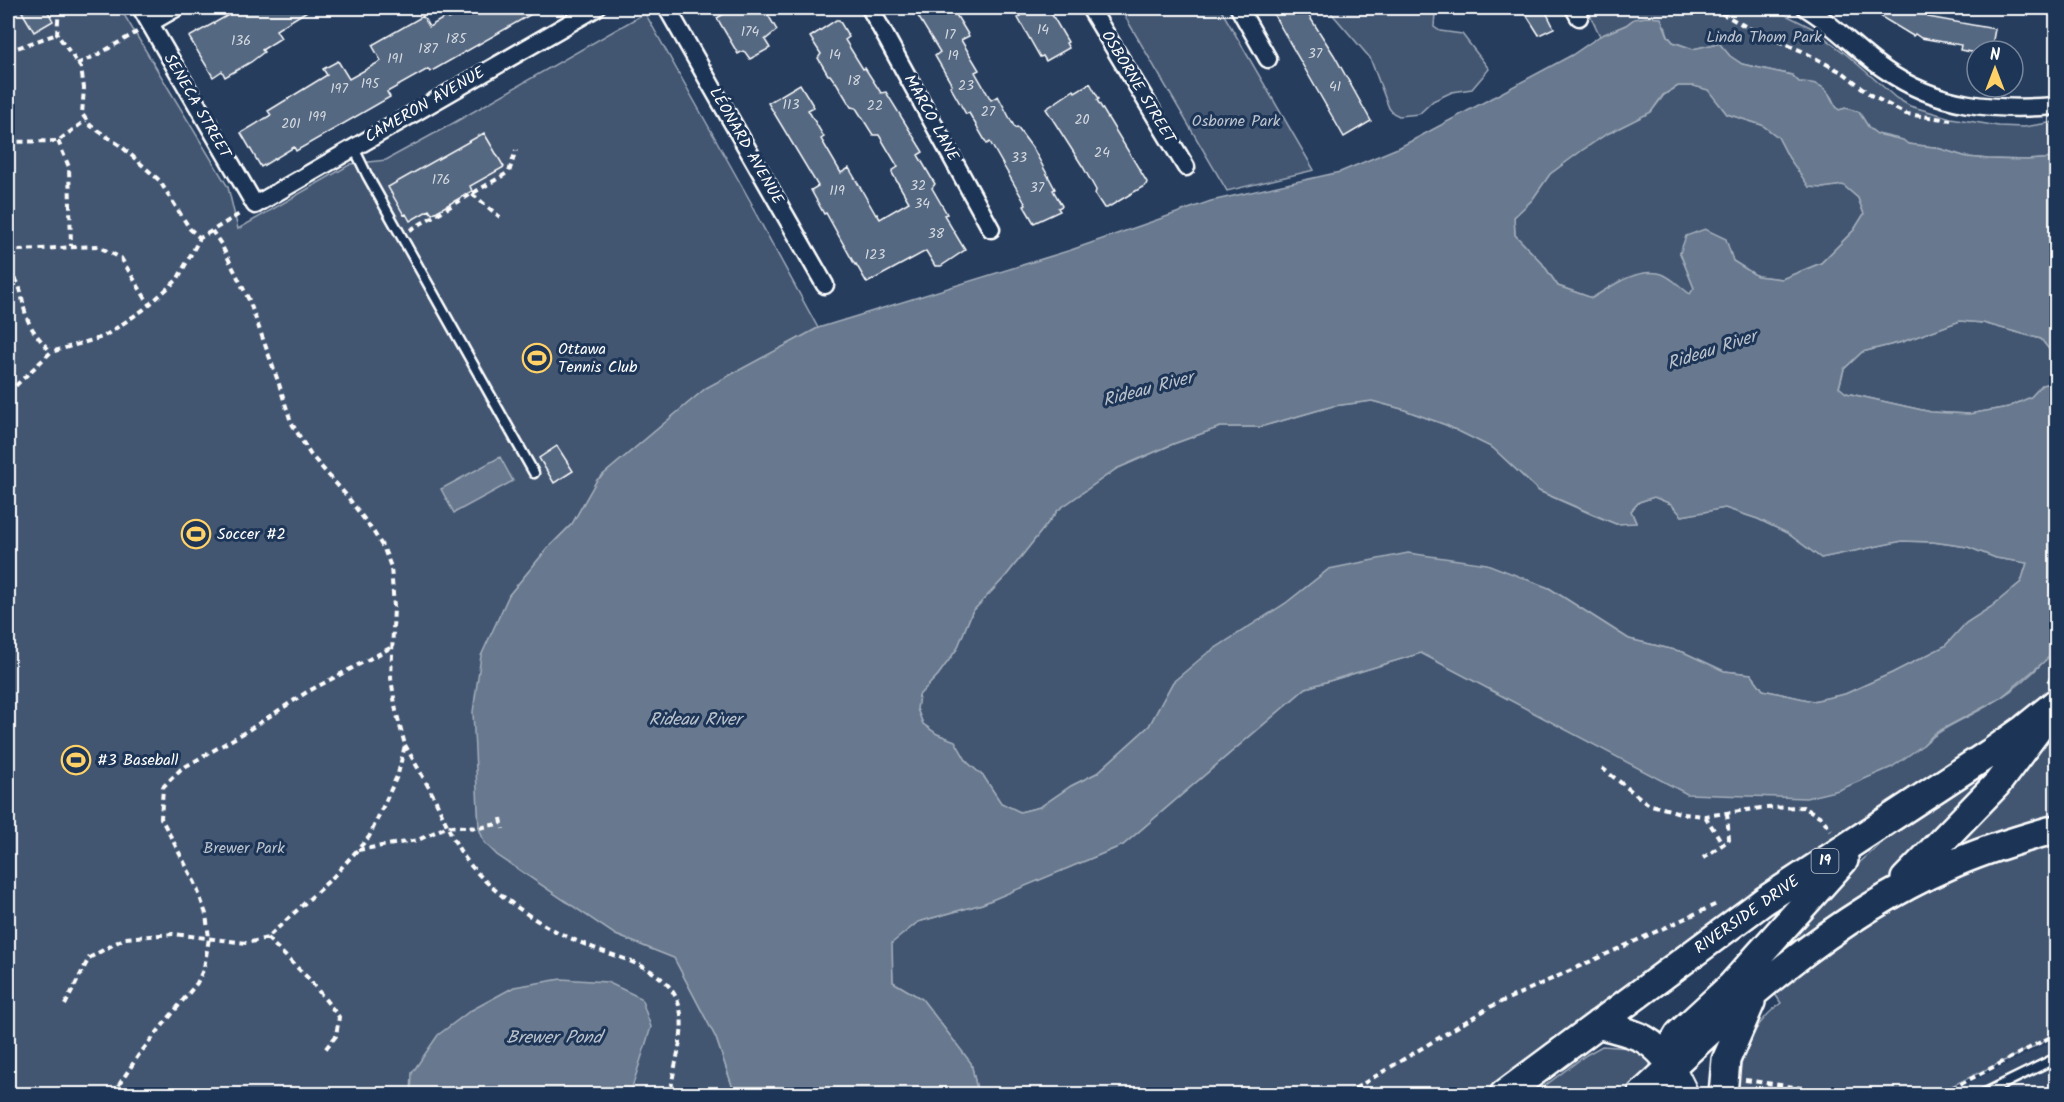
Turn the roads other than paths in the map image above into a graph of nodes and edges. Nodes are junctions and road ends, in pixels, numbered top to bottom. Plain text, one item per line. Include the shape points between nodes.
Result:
1 (141, 8) edge
2 (176, 8) edge
3 (596, 8) edge
4 (667, 8) edge
5 (870, 8) edge
6 (1090, 8) edge
7 (1239, 8) edge
8 (1817, 10) edge
9 (150, 23) junction
10 (1268, 59) dead end
11 (2056, 105) edge
12 (353, 146) junction
13 (1186, 167) dead end
14 (255, 205) joint
15 (992, 229) dead end
16 (825, 285) dead end
17 (534, 473) dead end
18 (2056, 704) edge
19 (2056, 829) edge
20 (1867, 834) junction
21 (1889, 895) junction
22 (1756, 990) junction
23 (1598, 1024) junction
24 (2056, 1058) edge
25 (1672, 1066) junction
26 (1729, 1086) edge
27 (1504, 1095) edge
28 (1642, 1095) edge
29 (1686, 1095) edge
30 (1983, 1095) edge

1 - 9 street, SENECA STREET
2 - 9 street
3 - 12 street, CAMERON AVENUE
4 - 16 street, LÉONARD AVENUE
5 - 15 street, MARCO LANE
6 - 13 street, OSBORNE STREET
7 - 10 street
8 - 11 street via 1884,70 1917,90 1979,105
9 - 14 street, SENECA STREET
12 - 14 street, CAMERON AVENUE
12 - 17 lane
18 - 20 main road, RIVERSIDE DRIVE / 19
18 - 21 main road via 1997,784
19 - 21 main road via 1948,866
20 - 23 main road, RIVERSIDE DRIVE / 19 via 1764,901
20 - 25 main road via 1731,986 1679,1034 1673,1044
21 - 22 main road via 1822,938
22 - 25 main road
22 - 26 main road via 1726,1060
23 - 25 main road via 1643,1038
23 - 27 main road, RIVERSIDE DRIVE / 19
24 - 30 lane
25 - 28 main road
25 - 29 main road

